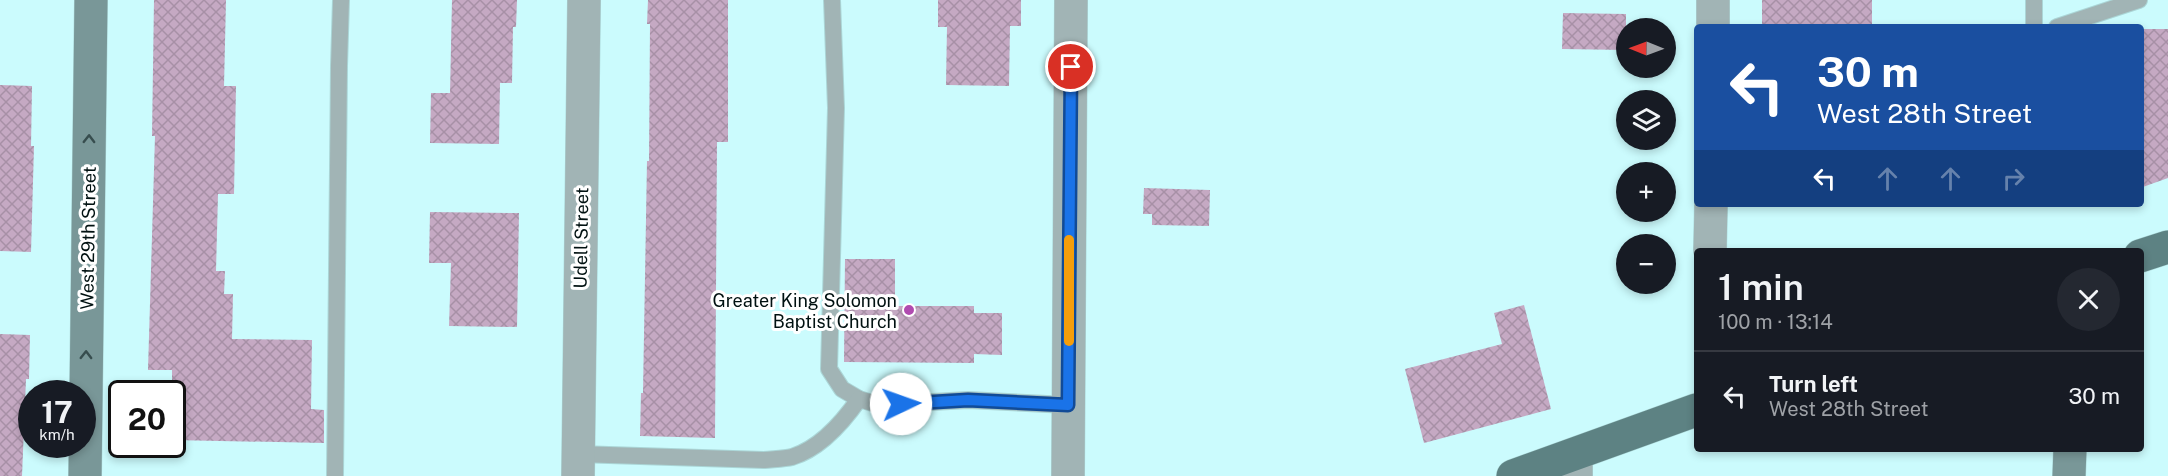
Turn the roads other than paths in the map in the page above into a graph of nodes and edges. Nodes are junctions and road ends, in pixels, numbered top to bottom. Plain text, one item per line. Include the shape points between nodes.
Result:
1 (91, 0) edge
2 (341, 0) edge
3 (584, 0) edge
4 (832, 0) edge
5 (1071, 0) edge
6 (1713, 0) edge
7 (2034, 0) edge
8 (2139, 0) edge
9 (1713, 24) edge
10 (2034, 24) edge
11 (2066, 24) edge
12 (1711, 207) edge
13 (2168, 247) edge
14 (1710, 248) edge
15 (2144, 255) edge
16 (859, 399) junction
17 (1068, 405) junction
18 (1694, 411) edge
19 (2070, 452) edge
20 (578, 465) edge
21 (1576, 465) edge
22 (85, 476) edge
23 (335, 476) edge
24 (1068, 476) edge
25 (1513, 476) edge
26 (2069, 476) edge

22 -> 1 main road, West 29th Street
2 - 23 lane
3 - 20 street, Udell Street
4 - 16 lane via 836,108 829,369 842,389
5 - 17 street
6 - 9 street
7 - 10 lane
8 - 11 lane
12 - 14 street
13 - 15 main road
16 - 17 lane via 879,405 968,400
16 - 20 lane via 826,437 793,457
17 - 24 street
18 - 21 main road
19 - 26 main road
21 - 25 main road

